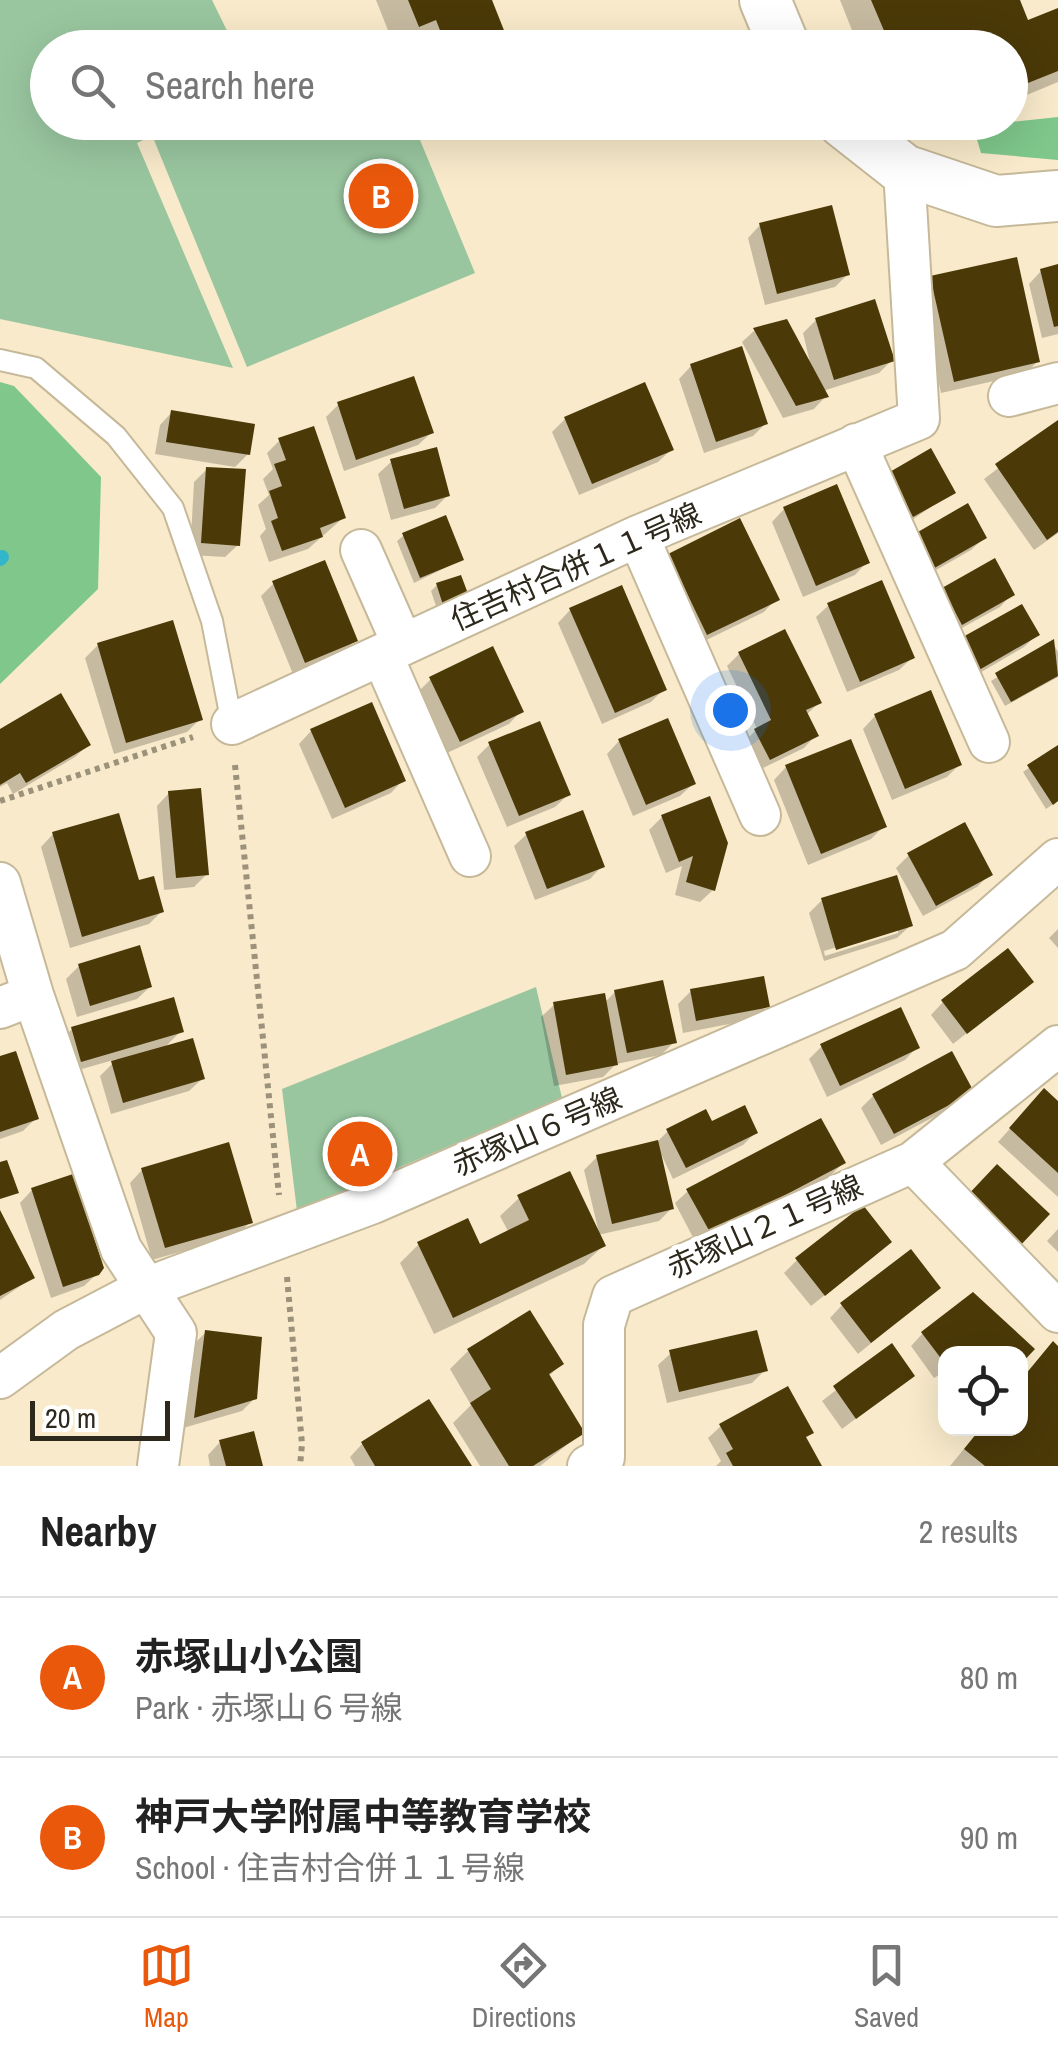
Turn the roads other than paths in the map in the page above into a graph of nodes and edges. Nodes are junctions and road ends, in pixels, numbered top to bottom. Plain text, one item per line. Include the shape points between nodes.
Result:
1 (764, 0) edge
2 (776, 30) edge
3 (866, 140) edge
4 (904, 170) junction
5 (1058, 196) edge
6 (0, 360) edge
7 (1058, 383) edge
8 (1009, 396) dead end
9 (856, 444) junction
10 (638, 536) junction
11 (362, 550) dead end
12 (393, 650) junction
13 (232, 724) joint
14 (988, 742) dead end
15 (760, 815) dead end
16 (470, 856) dead end
17 (1058, 859) edge
18 (0, 883) edge
19 (17, 1002) edge
20 (1058, 1046) edge
21 (912, 1162) junction
22 (146, 1288) junction
23 (1058, 1312) edge
24 (0, 1378) edge
25 (158, 1466) edge
26 (588, 1466) edge

1 - 2 street
3 - 4 street
4 - 5 street via 996,202
4 - 9 street, 住吉村合併１１号線 via 919,419
6 - 13 lane via 36,368 116,436 173,508 212,620
7 - 8 street
9 - 10 street, 住吉村合併１１号線
9 - 14 street
10 - 12 street, 住吉村合併１１号線
10 - 15 street
11 - 12 street
12 - 13 street, 住吉村合併１１号線
12 - 16 street
17 - 22 street, 赤塚山６号線 via 955,950 373,1204
18 - 19 street
19 - 22 street via 120,1249
20 - 21 street, 赤塚山２１号線
21 - 23 street
21 - 26 street, 赤塚山２１号線 via 612,1296 604,1325 604,1457
22 - 24 street, 赤塚山６号線 via 66,1330
22 - 25 street via 176,1334

